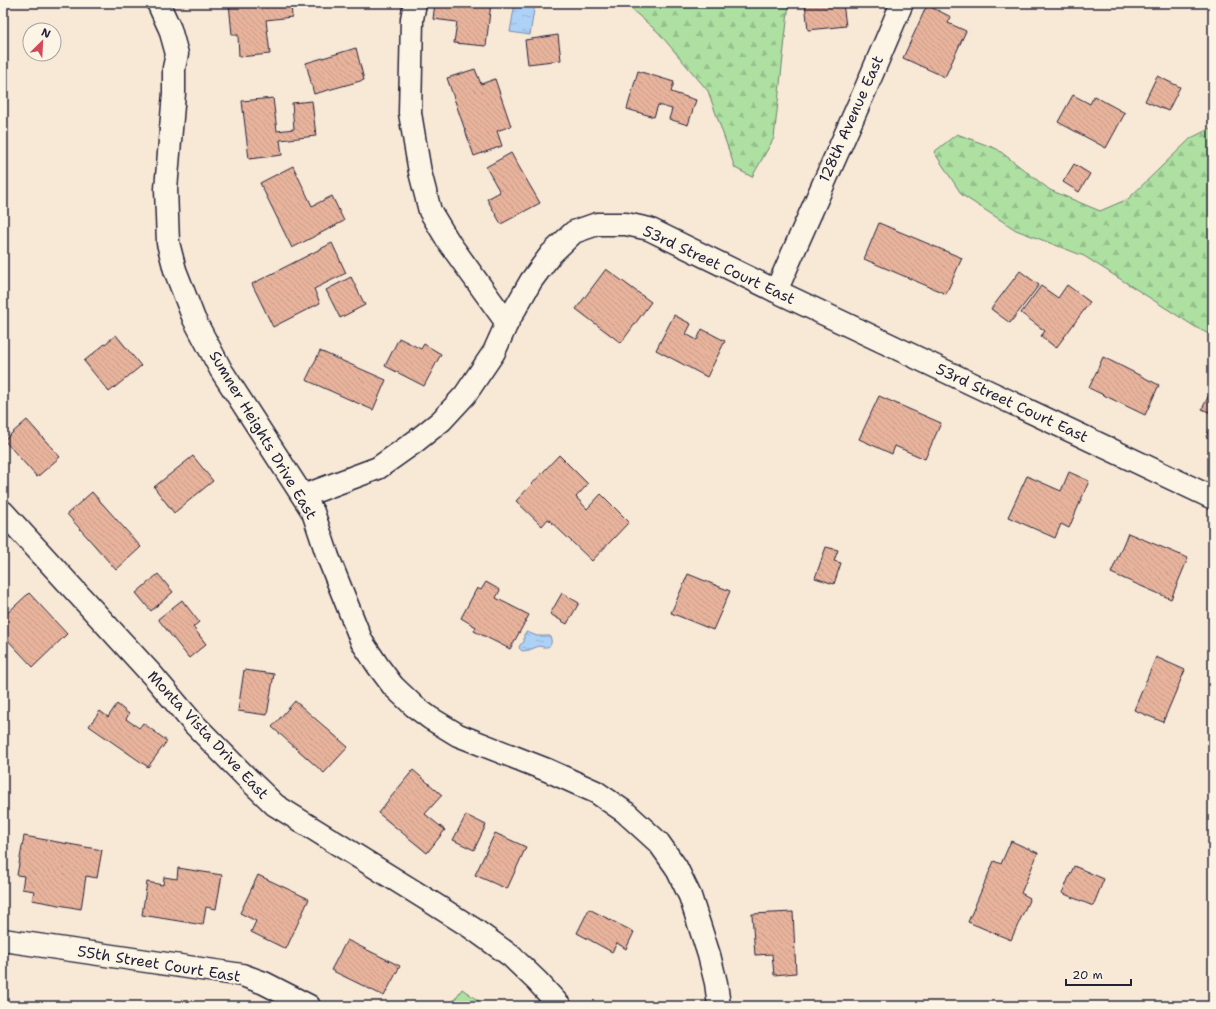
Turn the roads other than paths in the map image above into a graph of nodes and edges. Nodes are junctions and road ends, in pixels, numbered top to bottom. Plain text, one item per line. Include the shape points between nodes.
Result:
1 (158, 3) edge
2 (415, 3) edge
3 (902, 3) edge
4 (776, 291) junction
5 (507, 323) junction
6 (303, 496) junction
7 (1213, 498) edge
8 (3, 512) edge
9 (3, 940) edge
10 (309, 1006) edge
11 (560, 1006) edge
12 (718, 1006) edge

1 - 6 street, Sumner Heights Drive East via 170,29 177,54 166,189 168,243 175,270 194,319 221,370
2 - 5 street via 412,19 410,113 430,211 450,244
3 - 4 street, 128th Avenue East
4 - 5 street, 53rd Street Court East via 649,229 626,224 597,224 574,232 551,254
4 - 7 street, 53rd Street Court East
5 - 6 street, 53rd Street Court East via 494,352 465,395 441,421 378,468
6 - 12 street, Sumner Heights Drive East via 313,512 362,642 393,686 414,706 458,735 596,792 625,812 658,843 676,867 690,896 709,955 716,983
8 - 11 street, Monta Vista Drive East via 193,723 275,805 511,956
9 - 10 street, 55th Street Court East via 242,975 271,986

